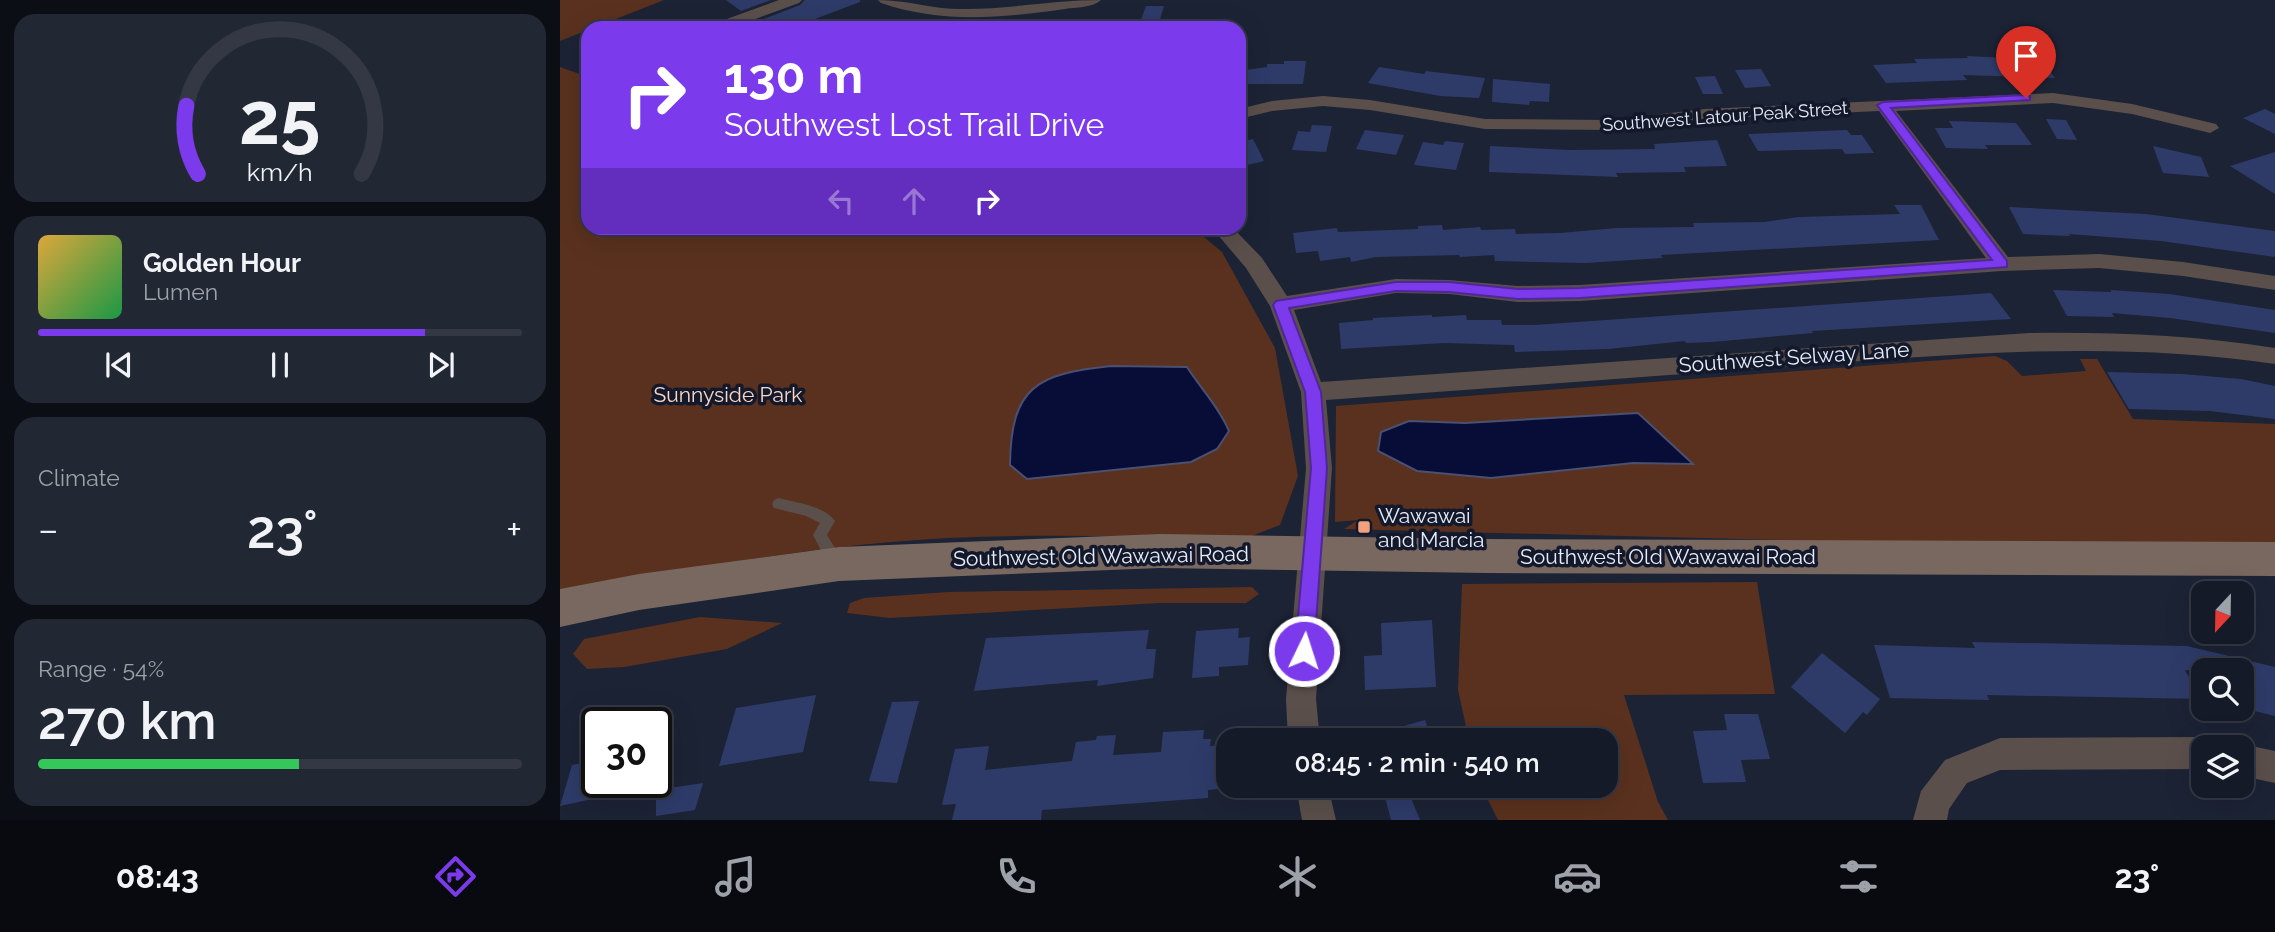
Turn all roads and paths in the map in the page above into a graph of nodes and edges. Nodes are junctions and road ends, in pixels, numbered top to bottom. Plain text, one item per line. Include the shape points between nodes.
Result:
1 (794, 0) edge
2 (886, 0) edge
3 (1093, 0) edge
4 (736, 21) edge
5 (943, 21) edge
6 (1883, 105) junction
7 (1246, 112) edge
8 (2210, 128) dead end
9 (1228, 235) edge
10 (2002, 264) junction
11 (2275, 284) edge
12 (1281, 305) junction
13 (2275, 356) edge
14 (1313, 392) junction
15 (779, 504) dead end
16 (1311, 554) junction
17 (2275, 559) edge
18 (839, 564) junction
19 (560, 608) edge
20 (1303, 728) edge
21 (2191, 753) edge
22 (2254, 763) edge
23 (2275, 767) edge
24 (1314, 798) edge
25 (1319, 820) edge
26 (1930, 820) edge

1 - 4 street
2 - 5 street
3 - 5 street
6 - 7 street, Southwest Latour Peak Street via 1574,126 1485,124 1323,102
6 - 8 street, Southwest Latour Peak Street via 2053,98 2105,102
6 - 10 street
9 - 12 street via 1254,263
10 - 11 street via 2099,261
10 - 12 street via 1580,293 1396,286
12 - 14 street
13 - 14 street, Southwest Selway Lane via 2165,341 1993,342
14 - 16 street via 1319,468
15 - 18 lane via 828,521 820,535
16 - 17 main road, Southwest Old Wawawai Road
16 - 18 main road, Southwest Old Wawawai Road via 1160,551
16 - 20 street
18 - 19 main road, Southwest Old Wawawai Road
21 - 26 street via 2000,754 1956,771 1933,803
22 - 23 street
24 - 25 street

